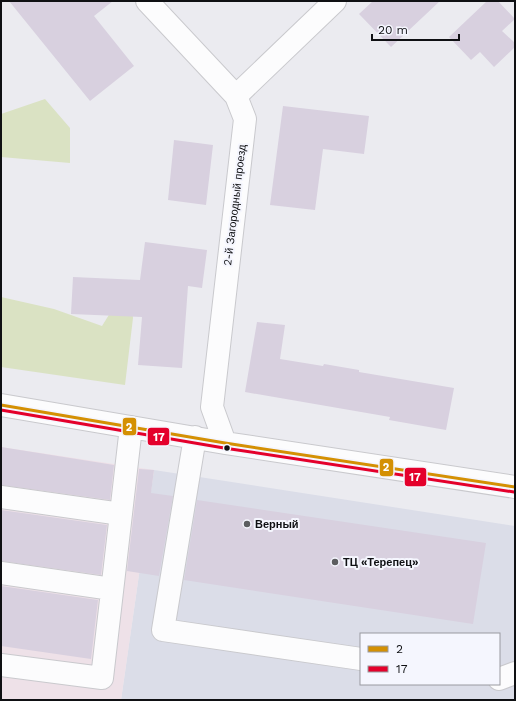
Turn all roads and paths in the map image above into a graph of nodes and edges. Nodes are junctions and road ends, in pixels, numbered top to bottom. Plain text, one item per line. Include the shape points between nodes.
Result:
1 (147, 1) edge
2 (335, 1) edge
3 (236, 96) junction
4 (1, 405) edge
5 (131, 427) junction
6 (195, 437) junction
7 (225, 443) junction
8 (515, 487) edge
9 (1, 497) edge
10 (121, 514) junction
11 (1, 572) edge
12 (112, 589) junction
13 (360, 659) edge
14 (1, 665) edge
15 (515, 673) edge
16 (500, 679) edge

1 - 3 street, 2-й Загородный проезд
2 - 3 street
3 - 7 street, 2-й Загородный проезд via 245,119 212,407
4 - 5 street
5 - 6 street
5 - 10 street
6 - 7 street
6 - 13 street via 163,630
7 - 8 street
9 - 10 street
10 - 12 street
11 - 12 street
12 - 14 street via 102,678
15 - 16 street

